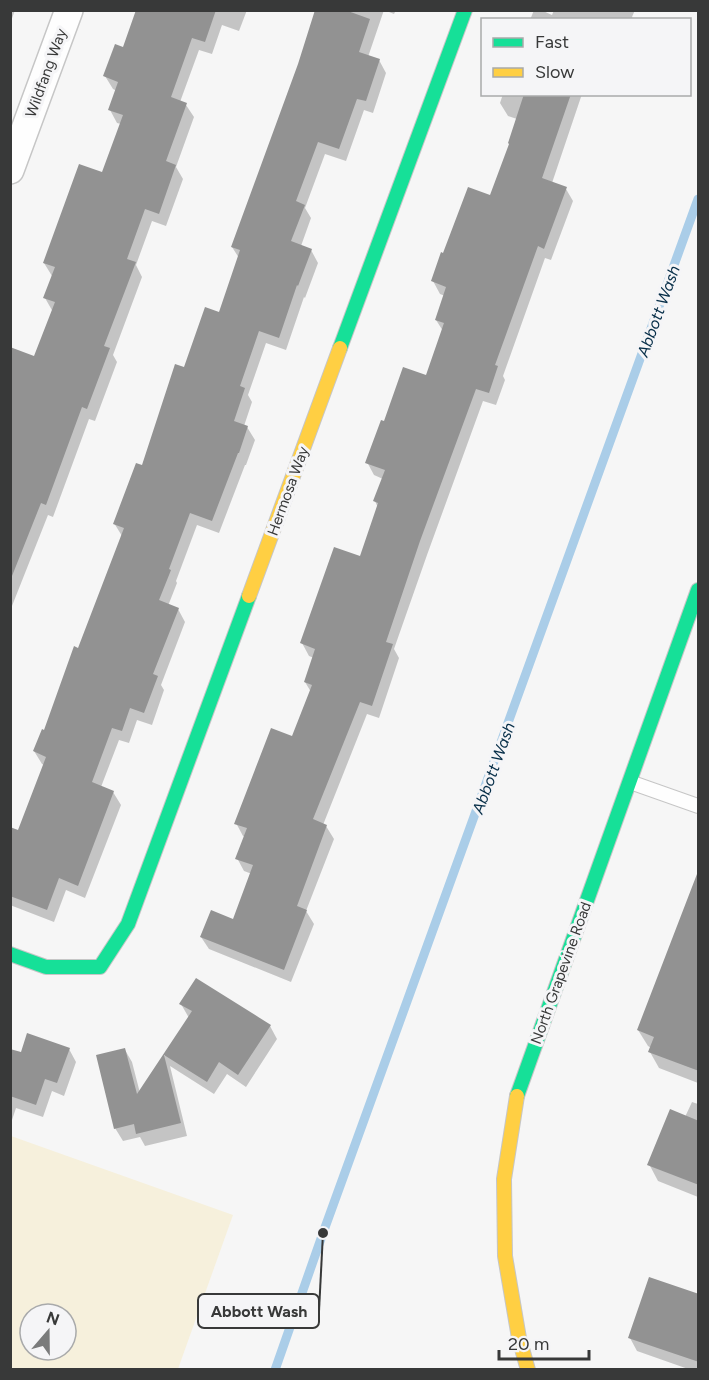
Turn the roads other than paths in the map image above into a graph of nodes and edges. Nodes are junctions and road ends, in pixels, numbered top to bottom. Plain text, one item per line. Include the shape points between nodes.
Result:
1 (69, 10) edge
2 (465, 10) edge
3 (10, 170) edge
4 (699, 590) edge
5 (630, 782) junction
6 (699, 806) edge
7 (10, 954) edge
8 (528, 1370) edge

1 - 3 street, Wildfang Way
2 - 7 street, Hermosa Way via 128,924 100,968 46,967
4 - 5 street, North Grapevine Road
5 - 6 lane
5 - 8 street, North Grapevine Road via 517,1096 504,1179 506,1256

